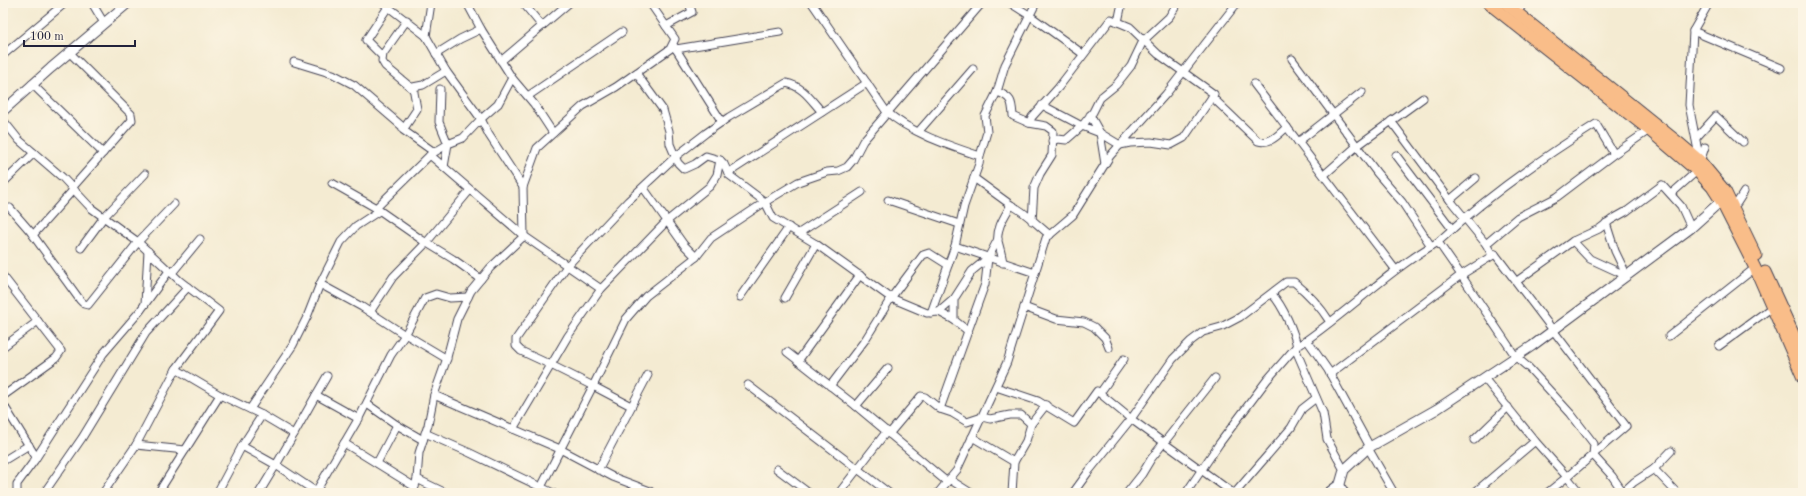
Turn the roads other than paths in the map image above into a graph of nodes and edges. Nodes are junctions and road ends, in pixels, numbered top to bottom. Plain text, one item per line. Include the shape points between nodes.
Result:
1 (65, 3) edge
2 (92, 3) edge
3 (128, 3) edge
4 (431, 3) edge
5 (468, 3) edge
6 (523, 3) edge
7 (569, 3) edge
8 (650, 3) edge
9 (689, 3) edge
10 (812, 3) edge
11 (982, 3) edge
12 (1010, 3) edge
13 (1036, 3) edge
14 (1122, 3) edge
15 (1128, 3) edge
16 (1178, 3) edge
17 (1237, 3) edge
18 (1488, 3) edge
19 (1505, 3) edge
20 (1524, 3) edge
21 (1709, 3) edge
22 (386, 5) edge
23 (1120, 11) junction
24 (1517, 12) junction
25 (1030, 15) junction
26 (407, 20) junction
27 (1118, 22) junction
28 (104, 23) junction
29 (542, 26) junction
30 (666, 26) junction
31 (481, 30) junction
32 (1693, 31) junction
33 (622, 32) dead end
34 (780, 32) dead end
35 (426, 36) junction
36 (1143, 41) junction
37 (675, 46) junction
38 (69, 52) junction
39 (436, 54) junction
40 (1083, 54) junction
41 (3, 55) edge
42 (382, 56) junction
43 (1292, 59) dead end
44 (501, 61) junction
45 (294, 62) dead end
46 (973, 68) dead end
47 (1781, 68) dead end
48 (446, 71) junction
49 (1183, 72) junction
50 (636, 73) junction
51 (512, 78) junction
52 (867, 83) junction
53 (32, 84) junction
54 (1254, 84) dead end
55 (440, 89) dead end
56 (414, 90) junction
57 (997, 92) junction
58 (1362, 92) dead end
59 (528, 96) junction
60 (1212, 97) junction
61 (1423, 98) dead end
62 (1042, 105) junction
63 (3, 111) edge
64 (822, 112) junction
65 (888, 113) junction
66 (1334, 114) junction
67 (1090, 115) junction
68 (481, 119) junction
69 (3, 120) edge
70 (1391, 121) junction
71 (722, 122) junction
72 (1029, 123) junction
73 (1082, 126) junction
74 (1287, 127) junction
75 (404, 128) junction
76 (1649, 130) junction
77 (919, 131) junction
78 (553, 133) junction
79 (1100, 133) junction
80 (1696, 138) junction
81 (1052, 141) junction
82 (1298, 142) junction
83 (1743, 142) dead end
84 (448, 144) junction
85 (1120, 145) junction
86 (1357, 146) junction
87 (1705, 147) dead end
88 (34, 153) junction
89 (103, 153) junction
90 (432, 154) junction
91 (1614, 154) junction
92 (1396, 155) dead end
93 (980, 156) junction
94 (675, 157) junction
95 (720, 160) junction
96 (1105, 164) junction
97 (1699, 166) junction
98 (444, 167) junction
99 (728, 173) junction
100 (144, 174) dead end
101 (1324, 175) junction
102 (974, 178) junction
103 (1476, 178) dead end
104 (3, 183) edge
105 (332, 184) dead end
106 (645, 186) junction
107 (523, 187) junction
108 (73, 189) junction
109 (470, 190) junction
110 (862, 192) dead end
111 (1744, 192) dead end
112 (1671, 194) junction
113 (888, 200) dead end
114 (1450, 200) junction
115 (1721, 201) junction
116 (765, 202) junction
117 (174, 204) dead end
118 (1011, 205) junction
119 (1733, 206) junction
120 (10, 208) dead end
121 (377, 210) junction
122 (104, 217) junction
123 (1464, 217) junction
124 (667, 221) junction
125 (1032, 221) junction
126 (959, 224) junction
127 (1606, 224) junction
128 (789, 228) junction
129 (1691, 228) junction
130 (1452, 229) junction
131 (799, 233) junction
132 (33, 235) junction
133 (1050, 235) junction
134 (524, 236) junction
135 (200, 239) dead end
136 (998, 239) junction
137 (1574, 241) junction
138 (138, 242) junction
139 (426, 243) junction
140 (816, 244) junction
141 (1435, 244) junction
142 (1486, 244) junction
143 (955, 246) junction
144 (81, 248) dead end
145 (148, 251) junction
146 (1495, 254) junction
147 (696, 257) junction
148 (988, 258) junction
149 (1003, 263) junction
150 (948, 265) junction
151 (568, 266) junction
152 (1755, 268) junction
153 (1396, 269) junction
154 (170, 272) junction
155 (1035, 273) junction
156 (860, 275) junction
157 (1461, 275) junction
158 (3, 276) edge
159 (1627, 276) junction
160 (481, 279) junction
161 (1517, 282) junction
162 (320, 284) junction
163 (188, 287) junction
164 (601, 289) junction
165 (1272, 294) junction
166 (468, 297) junction
167 (740, 297) dead end
168 (785, 298) dead end
169 (891, 298) junction
170 (954, 298) junction
171 (145, 304) junction
172 (1024, 307) junction
173 (1771, 308) junction
174 (370, 312) junction
175 (935, 312) junction
176 (954, 320) junction
177 (38, 321) junction
178 (1330, 322) junction
179 (968, 331) junction
180 (1552, 331) junction
181 (405, 334) junction
182 (1669, 336) dead end
183 (1307, 340) junction
184 (1720, 346) dead end
185 (3, 347) edge
186 (1109, 348) dead end
187 (1296, 348) junction
188 (787, 352) dead end
189 (1803, 355) edge
190 (1516, 357) junction
191 (447, 359) junction
192 (1124, 359) dead end
193 (798, 362) junction
194 (551, 365) junction
195 (176, 368) junction
196 (888, 368) dead end
197 (1330, 374) junction
198 (648, 375) dead end
199 (327, 376) dead end
200 (1215, 378) dead end
201 (1484, 378) junction
202 (1803, 378) edge
203 (748, 385) dead end
204 (593, 386) junction
205 (830, 386) junction
206 (996, 387) junction
207 (1100, 393) junction
208 (220, 395) junction
209 (316, 395) junction
210 (434, 395) junction
211 (3, 396) edge
212 (1316, 398) junction
213 (3, 404) edge
214 (366, 404) junction
215 (1046, 405) junction
216 (631, 406) junction
217 (856, 406) junction
218 (1508, 407) junction
219 (250, 409) junction
220 (940, 409) junction
221 (262, 414) junction
222 (982, 416) junction
223 (1131, 418) junction
224 (359, 419) junction
225 (1031, 424) junction
226 (397, 425) junction
227 (513, 429) junction
228 (888, 432) junction
229 (294, 434) junction
230 (424, 436) junction
231 (972, 437) junction
232 (1474, 440) dead end
233 (1535, 441) junction
234 (344, 443) junction
235 (1164, 443) junction
236 (29, 445) junction
237 (136, 445) junction
238 (242, 446) junction
239 (1369, 447) junction
240 (560, 449) junction
241 (185, 450) junction
242 (1671, 451) dead end
243 (1593, 455) junction
244 (36, 457) junction
245 (3, 461) edge
246 (1014, 462) junction
247 (377, 463) junction
248 (276, 465) junction
249 (777, 468) dead end
250 (1654, 468) junction
251 (858, 469) junction
252 (598, 470) junction
253 (1203, 470) junction
254 (1344, 470) junction
255 (1567, 477) junction
256 (948, 480) junction
257 (1340, 484) junction
258 (415, 486) edge
259 (539, 490) edge
260 (316, 492) edge
261 (651, 492) edge
262 (17, 493) edge
263 (44, 493) edge
264 (103, 493) edge
265 (158, 493) edge
266 (217, 493) edge
267 (259, 493) edge
268 (446, 493) edge
269 (553, 493) edge
270 (809, 493) edge
271 (839, 493) edge
272 (889, 493) edge
273 (938, 493) edge
274 (971, 493) edge
275 (1012, 493) edge
276 (1074, 493) edge
277 (1127, 493) edge
278 (1186, 493) edge
279 (1234, 493) edge
280 (1328, 493) edge
281 (1345, 493) edge
282 (1394, 493) edge
283 (1474, 493) edge
284 (1547, 493) edge
285 (1580, 493) edge
286 (1623, 493) edge
287 (1678, 493) edge

1 - 41 street
2 - 28 street
3 - 28 street
4 - 35 street
5 - 31 street
6 - 29 street
7 - 29 street
8 - 30 street
9 - 30 street via 692,12
10 - 52 street
11 - 65 street
12 - 25 street
13 - 25 street
14 - 23 street
15 - 23 street
16 - 36 street via 1169,17
17 - 49 street
18 - 76 main road
19 - 24 main road
20 - 24 street
21 - 32 street
22 - 26 street
22 - 42 street via 366,40
23 - 27 street
24 - 97 main road via 1679,143
25 - 40 street
25 - 57 street via 1005,65
26 - 35 street
26 - 42 street
27 - 36 street via 1130,27
27 - 40 street via 1111,19
28 - 38 street
29 - 44 street
30 - 37 street via 675,39
31 - 39 street
31 - 44 street
32 - 47 street
32 - 80 street via 1689,105
33 - 59 street
34 - 37 street
35 - 39 street
36 - 49 street
36 - 67 street via 1131,66 1116,85 1100,98
37 - 50 street
37 - 71 street
38 - 53 street
38 - 89 street via 132,118
39 - 48 street
40 - 62 street
42 - 56 street via 386,66
43 - 66 street
44 - 51 street
45 - 75 street via 333,74 354,85
46 - 77 street
48 - 56 street via 423,85 413,87
48 - 68 street
49 - 60 street via 1214,94
49 - 85 street
50 - 78 street via 583,106
50 - 94 street via 663,110
51 - 59 street
51 - 68 street via 498,104
52 - 64 street
52 - 65 street
53 - 63 street
53 - 89 street
54 - 74 street
55 - 84 street via 439,122
56 - 75 street via 417,109
57 - 72 street via 1006,95 1010,100 1013,116
57 - 93 street via 985,116 987,132
58 - 66 street
59 - 78 street
60 - 74 street via 1258,141 1272,140
60 - 85 street via 1184,138 1171,145 1151,142
61 - 70 street
62 - 72 street
62 - 73 street
64 - 71 street via 803,91 795,85 786,83
64 - 99 street
65 - 77 street
65 - 116 street via 846,167 798,182
66 - 82 street
66 - 86 street
67 - 73 street
67 - 79 street
68 - 84 street via 463,138
68 - 107 street
69 - 88 street via 19,140
70 - 86 street
70 - 114 street
71 - 94 street
72 - 81 street via 1046,126 1053,131
73 - 79 street
73 - 81 street via 1066,140
74 - 82 street
75 - 90 street via 403,130
76 - 91 street
76 - 97 main road
77 - 93 street
78 - 107 street via 537,148
79 - 85 street
79 - 96 street
80 - 83 street via 1716,116
80 - 97 street
81 - 125 street via 1052,155 1034,188
82 - 101 street
84 - 90 street
84 - 98 street
85 - 96 street
86 - 101 street
86 - 141 street
87 - 97 street
88 - 104 street
88 - 108 street
89 - 108 street
90 - 98 street
90 - 121 street
91 - 123 street via 1596,124 1550,153
91 - 142 street via 1557,197 1518,217
92 - 130 street
93 - 102 street
94 - 95 street via 684,169 706,156
94 - 106 street
95 - 99 street
95 - 124 street via 717,175 710,186
96 - 133 street via 1072,215
97 - 112 street
97 - 115 main road
97 - 119 main road via 1725,191
98 - 109 street
99 - 116 street
100 - 122 street
101 - 153 street
102 - 118 street
102 - 126 street
103 - 114 street
105 - 121 street
106 - 124 street via 645,190
106 - 151 street
107 - 134 street
108 - 122 street via 91,208
108 - 132 street
109 - 134 street
109 - 139 street
110 - 131 street
111 - 119 street
112 - 127 street via 1662,185
112 - 129 street via 1681,206
113 - 126 street
114 - 123 street
115 - 129 street
115 - 152 main road
116 - 128 street via 773,218
116 - 147 street via 711,238
117 - 138 street
118 - 125 street via 1022,210
118 - 136 street via 999,228
119 - 189 main road
120 - 132 street
121 - 139 street
121 - 162 street via 341,242
122 - 138 street
122 - 144 street
123 - 130 street
123 - 142 street
124 - 147 street
124 - 164 street
125 - 133 street
126 - 143 street
127 - 137 street
127 - 159 street via 1614,251
128 - 131 street
128 - 167 street
129 - 159 street
130 - 141 street
131 - 140 street
132 - 138 street via 80,300 88,305
133 - 155 street via 1046,238
134 - 151 street
134 - 160 street
135 - 154 street
136 - 148 street
136 - 149 street
137 - 159 street via 1590,259
137 - 161 street
138 - 145 street
139 - 160 street
139 - 174 street via 393,277
140 - 156 street
140 - 168 street
141 - 153 street
141 - 157 street
142 - 146 street via 1491,253
143 - 148 street
143 - 150 street
145 - 154 street
145 - 171 street
146 - 157 street
146 - 161 street
147 - 204 street via 646,296 626,319
148 - 149 street
148 - 170 street via 972,271
148 - 179 street via 985,284
149 - 155 street
150 - 169 street via 926,253
150 - 175 street
151 - 164 street
151 - 194 street via 515,343 521,351
152 - 173 main road
152 - 182 street
153 - 178 street
154 - 163 street
154 - 171 street
155 - 172 street
156 - 169 street
156 - 193 street
157 - 190 street
157 - 197 street
158 - 177 street
159 - 180 street
160 - 166 street
161 - 180 street
162 - 174 street
162 - 219 street via 292,345
163 - 195 street via 219,311
163 - 263 street via 146,333 82,438
164 - 194 street
165 - 178 street via 1286,282 1294,282 1308,293
165 - 187 street via 1278,300 1294,331
165 - 223 street via 1240,317 1221,327 1203,332 1191,341 1174,359
166 - 181 street via 450,298 436,294 425,298
166 - 191 street via 457,319
169 - 175 street via 927,313
169 - 205 street via 866,340
170 - 175 street
170 - 176 street
171 - 244 street via 103,354
172 - 186 street via 1056,318 1084,322 1094,327 1105,338
172 - 206 street via 1007,362
173 - 184 street
173 - 202 main road
174 - 181 street
175 - 176 street
176 - 179 street
177 - 185 street
177 - 211 street via 61,351 60,354
178 - 183 street
179 - 220 street
180 - 190 street
180 - 243 street via 1626,426
181 - 191 street
181 - 214 street via 391,355
183 - 187 street
183 - 197 street
187 - 212 street
187 - 253 street via 1259,391
188 - 193 street
190 - 201 street
190 - 243 street via 1571,414 1594,444
191 - 210 street
192 - 207 street
193 - 205 street
194 - 204 street
194 - 227 street
195 - 208 street
195 - 237 street
196 - 217 street
197 - 239 street
198 - 216 street
199 - 209 street
200 - 235 street
201 - 218 street
201 - 239 street via 1437,409
203 - 251 street
204 - 216 street
204 - 240 street
205 - 217 street
206 - 215 street
206 - 222 street
207 - 215 street via 1097,391 1074,423
207 - 223 street
208 - 219 street
208 - 241 street
209 - 224 street
209 - 229 street
210 - 227 street
210 - 230 street
212 - 254 street via 1323,413 1327,439
212 - 279 street via 1302,409 1291,428
213 - 236 street
214 - 224 street
214 - 226 street
215 - 225 street
216 - 252 street
217 - 228 street
218 - 232 street
218 - 233 street
219 - 221 street
220 - 222 street via 967,422
220 - 228 street via 920,396
221 - 229 street
221 - 238 street
222 - 225 street via 990,419 1021,415
222 - 231 street
223 - 235 street
223 - 276 street
224 - 234 street
225 - 246 street via 1026,441
226 - 230 street
226 - 247 street
227 - 240 street
228 - 251 street
228 - 256 street
229 - 248 street
230 - 258 street
230 - 259 street via 468,452
231 - 246 street
231 - 256 street via 957,470
233 - 255 street
233 - 283 street
234 - 247 street
234 - 260 street
235 - 253 street
235 - 277 street
236 - 244 street
236 - 245 street
237 - 241 street
237 - 264 street
238 - 248 street
238 - 266 street
239 - 254 street
239 - 282 street
240 - 252 street
240 - 259 street
241 - 265 street
242 - 250 street
243 - 255 street
243 - 286 street
244 - 262 street via 17,484
246 - 275 street
247 - 258 street
248 - 260 street
248 - 267 street
249 - 270 street
250 - 286 street
250 - 287 street
251 - 271 street
251 - 272 street
252 - 261 street
253 - 278 street
253 - 279 street
254 - 257 street
255 - 284 street
255 - 285 street
256 - 273 street
256 - 274 street
257 - 280 street
257 - 281 street
258 - 268 street
259 - 269 street

